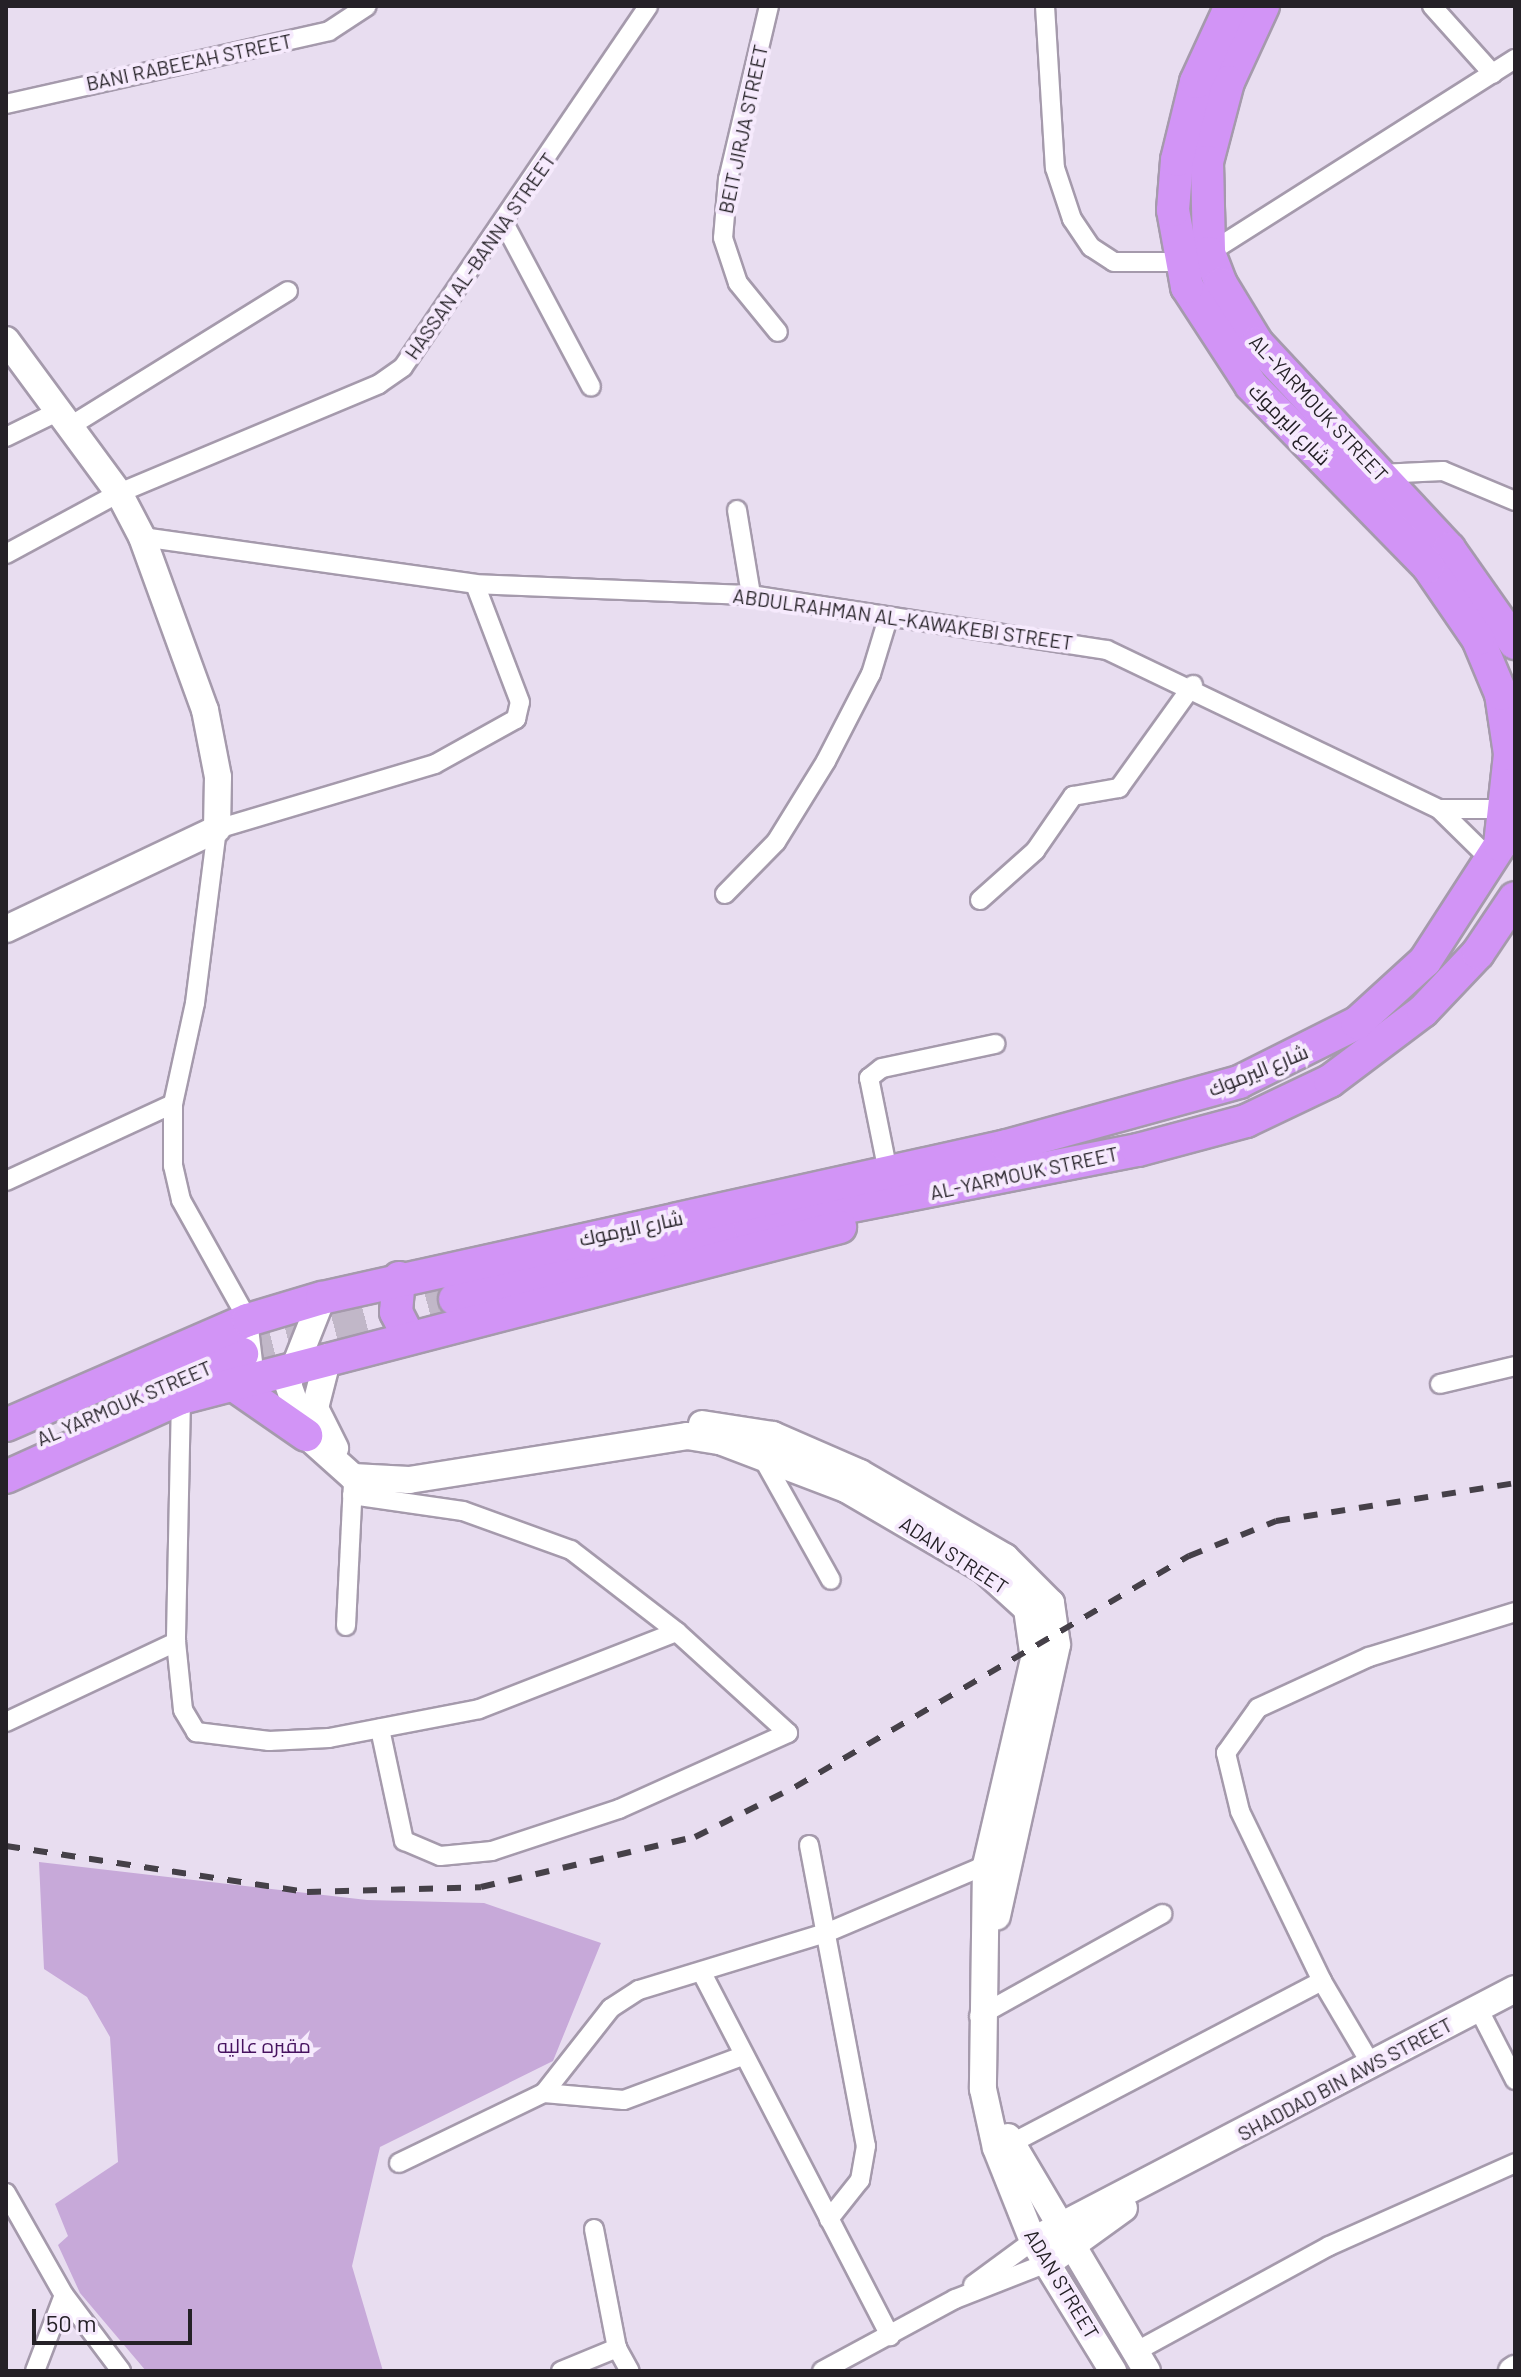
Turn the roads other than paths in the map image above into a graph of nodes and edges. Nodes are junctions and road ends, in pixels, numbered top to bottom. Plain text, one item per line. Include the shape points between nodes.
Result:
1 (367, 6) edge
2 (648, 6) edge
3 (769, 6) edge
4 (1045, 6) edge
5 (1231, 6) edge
6 (1263, 6) edge
7 (1432, 6) edge
8 (1515, 59) edge
9 (1493, 74) junction
10 (6, 104) edge
11 (505, 225) junction
12 (1195, 258) junction
13 (288, 291) dead end
14 (778, 332) dead end
15 (6, 340) edge
16 (591, 387) dead end
17 (67, 418) junction
18 (6, 437) edge
19 (1380, 474) junction
20 (119, 493) junction
21 (1515, 501) edge
22 (737, 510) dead end
23 (142, 537) junction
24 (6, 554) edge
25 (475, 584) junction
26 (751, 595) junction
27 (888, 618) junction
28 (1515, 643) edge
29 (1193, 685) junction
30 (1439, 809) junction
31 (1506, 809) junction
32 (217, 829) junction
33 (1493, 862) junction
34 (725, 894) dead end
35 (1515, 898) edge
36 (980, 900) dead end
37 (6, 929) edge
38 (995, 1044) dead end
39 (173, 1104) junction
40 (888, 1172) junction
41 (6, 1181) edge
42 (961, 1188) junction
43 (399, 1278) junction
44 (322, 1298) junction
45 (455, 1299) tunnel mouth
46 (248, 1320) junction
47 (408, 1336) junction
48 (328, 1357) junction
49 (1515, 1366) edge
50 (290, 1369) junction
51 (243, 1372) junction
52 (1440, 1384) dead end
53 (181, 1398) junction
54 (6, 1425) edge
55 (306, 1435) junction
56 (759, 1452) junction
57 (6, 1455) edge
58 (6, 1477) edge
59 (354, 1480) junction
60 (831, 1580) dead end
61 (1515, 1612) edge
62 (346, 1626) dead end
63 (677, 1632) junction
64 (176, 1642) junction
65 (6, 1722) edge
66 (380, 1729) junction
67 (809, 1845) dead end
68 (997, 1861) junction
69 (1162, 1914) dead end
70 (826, 1933) junction
71 (703, 1975) junction
72 (1322, 1981) junction
73 (1515, 1989) edge
74 (1478, 2008) junction
75 (985, 2013) junction
76 (742, 2056) junction
77 (1371, 2064) junction
78 (1515, 2080) edge
79 (544, 2093) junction
80 (1010, 2144) junction
81 (399, 2163) dead end
82 (1515, 2163) edge
83 (6, 2193) edge
84 (829, 2219) junction
85 (594, 2229) dead end
86 (1063, 2238) junction
87 (1040, 2252) junction
88 (64, 2295) junction
89 (955, 2299) junction
90 (890, 2336) junction
91 (617, 2348) junction
92 (1140, 2362) edge
93 (35, 2371) edge
94 (121, 2371) edge
95 (561, 2371) edge
96 (630, 2371) edge
97 (822, 2371) edge
98 (1113, 2371) edge

1 - 10 street, BANI RABEE'AH STREET via 329,31
2 - 11 street, HASSAN AL-BANNA STREET
3 - 14 street, BEIT JIRJA STREET via 728,179 723,238 738,283
4 - 12 street via 1055,168 1072,219 1091,247 1114,262
5 - 12 highway, شارع اليرموك via 1196,82 1177,160 1173,210
6 - 12 highway, AL-YARMOUK STREET via 1213,133
7 - 9 street
8 - 9 street
9 - 12 street
11 - 16 street
11 - 20 street, HASSAN AL-BANNA STREET via 392,376
12 - 19 highway, AL-YARMOUK STREET via 1257,343
12 - 31 highway, شارع اليرموك via 1195,306 1232,362 1404,539 1478,639 1507,722
13 - 17 street
15 - 17 street
17 - 18 street
17 - 20 street
19 - 21 street via 1443,471
19 - 28 highway, AL-YARMOUK STREET via 1449,549
20 - 23 street
20 - 24 street
22 - 26 street
23 - 25 street, ABDULRAHMAN AL-KAWAKEBI STREET
23 - 32 street via 205,710 218,777
25 - 26 street, ABDULRAHMAN AL-KAWAKEBI STREET
25 - 32 street via 520,702 516,719 435,764
26 - 27 street, ABDULRAHMAN AL-KAWAKEBI STREET
27 - 29 street, ABDULRAHMAN AL-KAWAKEBI STREET via 1107,650
27 - 34 street via 871,674 826,761 776,842
29 - 30 street, ABDULRAHMAN AL-KAWAKEBI STREET
29 - 36 street via 1119,788 1073,796 1035,851
30 - 31 street, ABDULRAHMAN AL-KAWAKEBI STREET
30 - 33 street, ABDULRAHMAN AL-KAWAKEBI STREET
31 - 33 highway, شارع اليرموك
32 - 37 street
32 - 39 street via 195,1003
33 - 40 highway, شارع اليرموك via 1425,961 1380,1007 1326,1042 1203,1093
35 - 42 highway, AL-YARMOUK STREET via 1478,953 1423,1011 1305,1096 1179,1139
38 - 40 street via 882,1068 869,1078
39 - 41 street
39 - 46 street via 176,1187
40 - 43 highway, شارع اليرموك
42 - 45 highway, AL-YARMOUK STREET via 750,1226
42 - 47 highway via 829,1231
43 - 44 highway, شارع اليرموك
43 - 47 highway via 396,1312
44 - 46 highway, شارع اليرموك
44 - 50 street
46 - 51 street
46 - 54 highway, شارع اليرموك
47 - 48 highway
48 - 50 highway
48 - 59 street via 315,1408
49 - 52 street
50 - 51 highway
50 - 55 street
51 - 53 highway
51 - 55 highway
51 - 57 highway, AL YARMOUK STREET via 175,1376
53 - 58 highway
53 - 64 street
55 - 59 street
56 - 59 street, ADAN STREET via 687,1436 445,1475
56 - 60 street
56 - 68 street, ADAN STREET via 901,1520 983,1569 1027,1609 1034,1659
59 - 62 street
59 - 63 street via 539,1534 594,1565
59 - 68 street, ADAN STREET via 708,1424 800,1444 925,1509 1021,1570 1056,1617 1055,1657
61 - 72 street via 1369,1657 1258,1708 1238,1727 1226,1753 1230,1788
63 - 66 street via 506,1703
63 - 66 street via 788,1733 619,1809 492,1851 440,1856 404,1841
64 - 65 street
64 - 66 street via 183,1710 196,1732 269,1741
67 - 70 street
68 - 70 street
68 - 75 street, ADAN STREET
69 - 75 street
70 - 71 street
70 - 84 street via 866,2146 860,2180
71 - 76 street
71 - 79 street via 656,1982 611,2008
72 - 77 street
72 - 80 street
73 - 74 street, SHADDAD BIN AWS STREET
74 - 77 street, SHADDAD BIN AWS STREET
74 - 78 street
75 - 80 street, ADAN STREET
75 - 87 street, ADAN STREET via 996,2148
76 - 79 street via 624,2100
76 - 84 street
77 - 86 street, SHADDAD BIN AWS STREET via 1175,2170
79 - 81 street
80 - 86 street, ADAN STREET
82 - 92 street via 1329,2246
83 - 88 street
84 - 90 street
85 - 91 street
86 - 87 street, SHADDAD BIN AWS STREET
86 - 92 street, ADAN STREET
87 - 89 street, SHADDAD BIN AWS STREET
87 - 89 street, SHADDAD BIN AWS STREET
87 - 98 street, ADAN STREET
88 - 93 street
88 - 94 street
89 - 90 street, SHADDAD BIN AWS STREET
90 - 97 street, SHADDAD BIN AWS STREET
91 - 95 street
91 - 96 street

